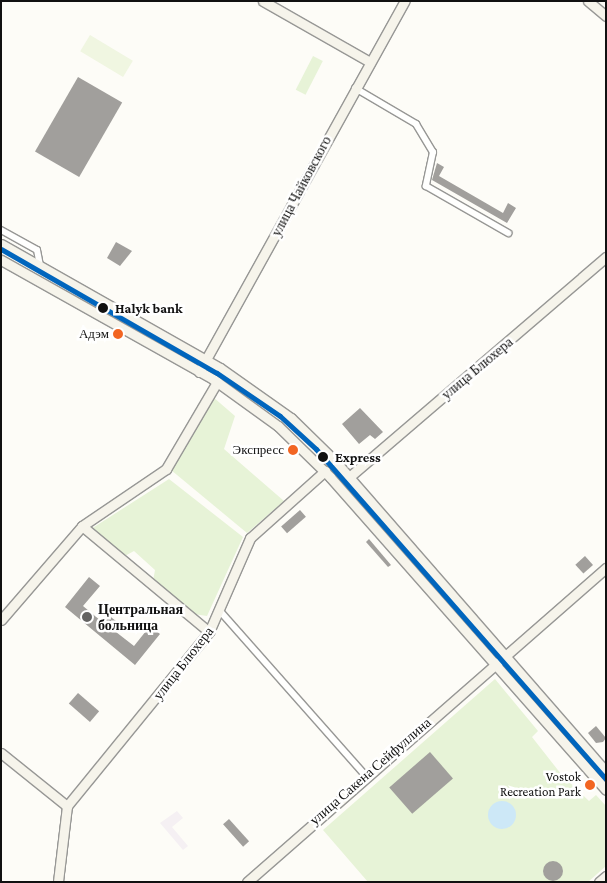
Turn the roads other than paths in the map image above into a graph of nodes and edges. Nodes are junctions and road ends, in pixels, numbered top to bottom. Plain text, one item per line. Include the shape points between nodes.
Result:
1 (263, 1) edge
2 (405, 1) edge
3 (588, 1) edge
4 (606, 16) edge
5 (370, 62) junction
6 (355, 88) junction
7 (1, 230) edge
8 (508, 233) dead end
9 (1, 244) edge
10 (606, 257) edge
11 (1, 260) edge
12 (40, 266) junction
13 (206, 360) junction
14 (199, 372) junction
15 (217, 382) junction
16 (325, 471) junction
17 (348, 478) junction
18 (82, 526) junction
19 (606, 568) edge
20 (219, 610) junction
21 (1, 620) edge
22 (209, 632) junction
23 (505, 656) junction
24 (496, 663) junction
25 (1, 753) edge
26 (606, 771) edge
27 (365, 775) junction
28 (606, 790) edge
29 (68, 806) junction
30 (606, 876) edge
31 (58, 882) edge
32 (247, 882) edge
33 (599, 882) edge

1 - 5 street
2 - 5 street, улица Чайковского
3 - 4 street
5 - 6 street, улица Чайковского
6 - 8 street via 416,124 433,152 426,186
6 - 13 street, улица Чайковского
7 - 12 street via 36,250
9 - 12 street
10 - 17 street, улица Блюхера
11 - 14 street
12 - 13 street
13 - 14 street, улица Чайковского
13 - 17 street via 257,391 291,418
14 - 15 street
15 - 16 street via 278,426
15 - 18 street via 166,469
16 - 20 street, улица Блюхера via 250,538
16 - 24 street
17 - 23 street
18 - 21 street
18 - 22 street
19 - 23 street
20 - 22 street, улица Блюхера
20 - 27 street
22 - 29 street, улица Блюхера
23 - 24 street, улица Сакена Сейфуллина
23 - 26 street
24 - 27 street, улица Сакена Сейфуллина
24 - 28 street
25 - 29 street
27 - 32 street, улица Сакена Сейфуллина
29 - 31 street
30 - 33 street

